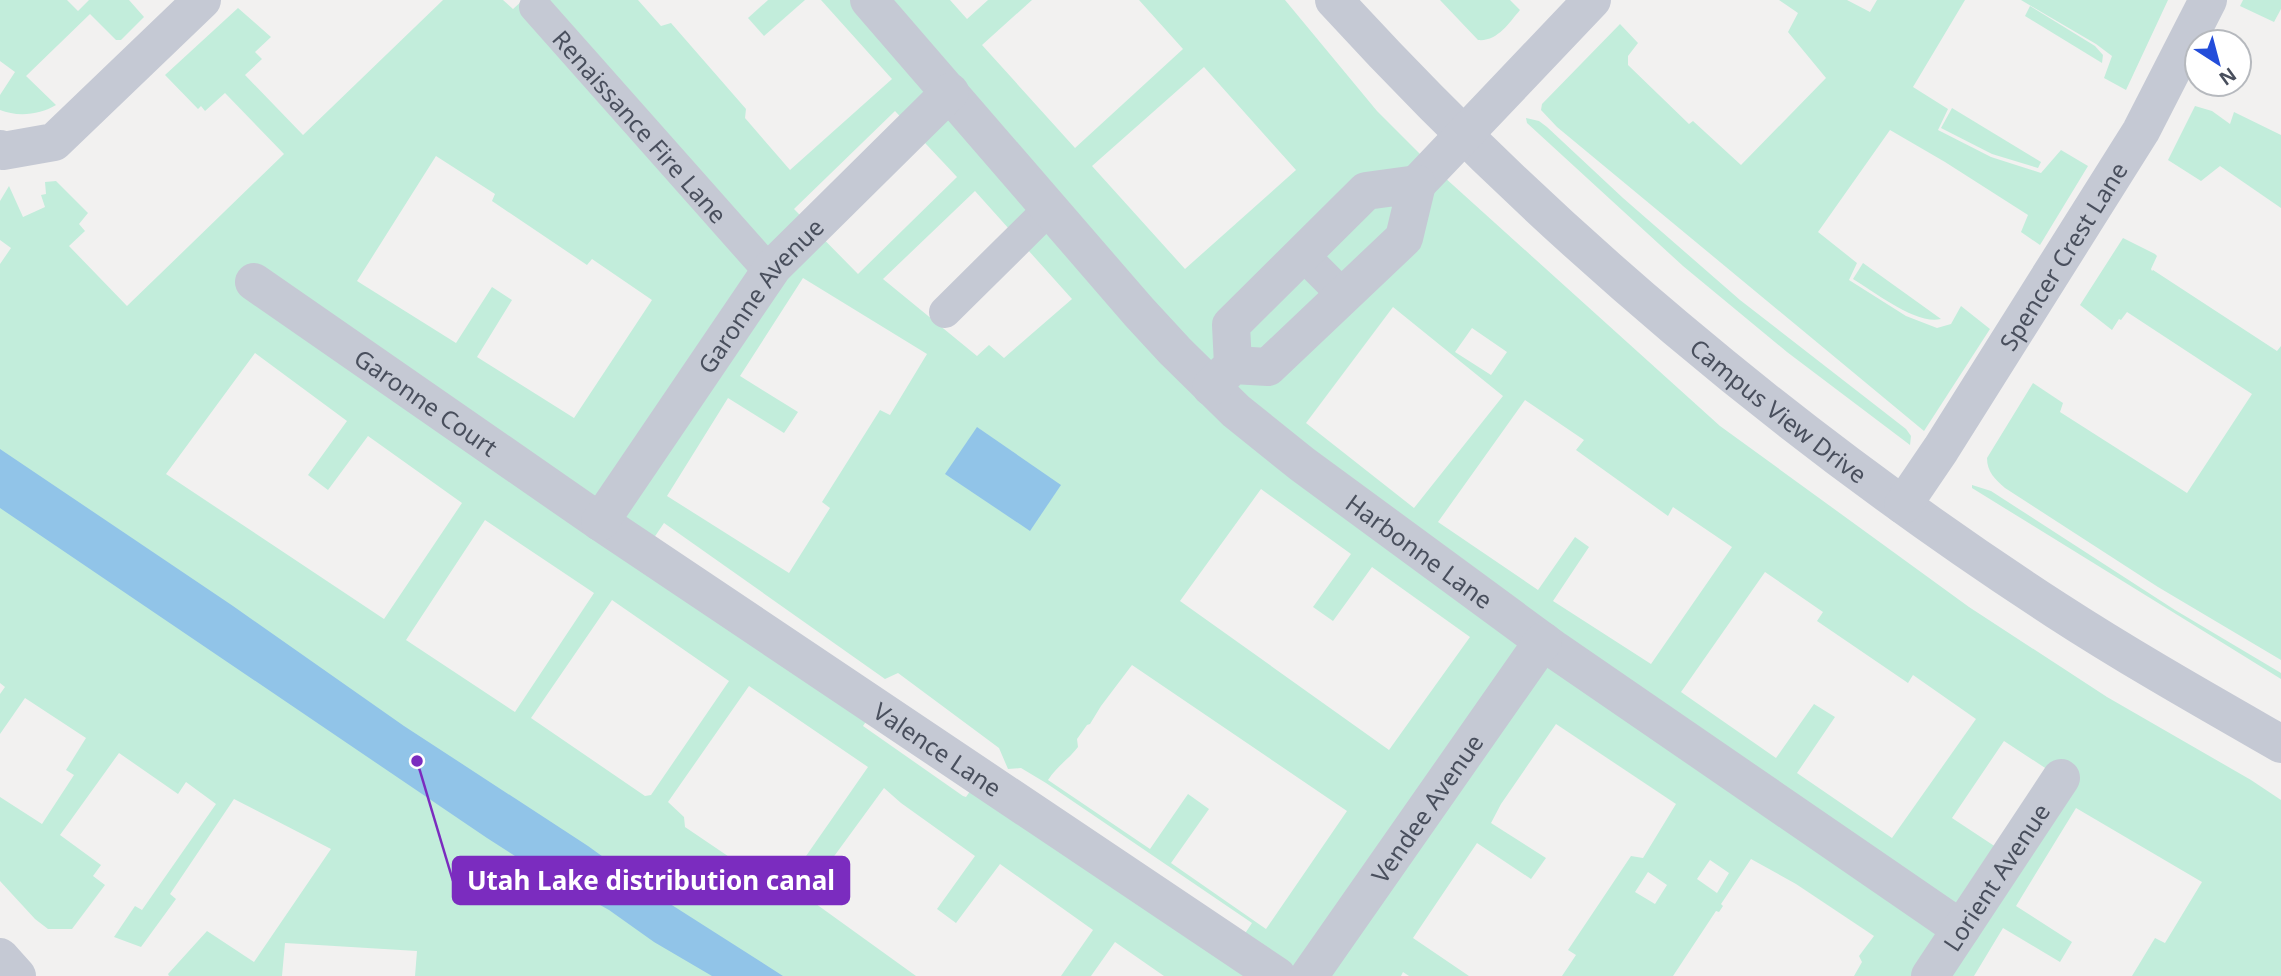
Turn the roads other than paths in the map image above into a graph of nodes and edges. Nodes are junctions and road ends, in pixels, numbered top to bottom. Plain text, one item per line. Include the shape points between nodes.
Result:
1 (202, 0) edge
2 (869, 0) edge
3 (1334, 0) edge
4 (1592, 0) edge
5 (2207, 0) edge
6 (531, 3) edge
7 (950, 92) junction
8 (1465, 135) junction
9 (0, 149) edge
10 (1417, 184) junction
11 (1050, 208) junction
12 (1302, 254) junction
13 (758, 259) junction
14 (254, 282) dead end
15 (1344, 296) junction
16 (945, 312) dead end
17 (1222, 376) junction
18 (1903, 505) junction
19 (600, 522) junction
20 (1543, 641) junction
21 (2281, 744) edge
22 (2061, 778) dead end
23 (1961, 929) junction
24 (0, 957) edge
25 (17, 976) edge
26 (1277, 976) edge
27 (1309, 976) edge
28 (1930, 976) edge

1 - 9 street via 54,142
2 - 7 street, Harbonne Lane
3 - 8 street, Campus View Drive
4 - 8 street
5 - 18 street, Spencer Crest Lane via 2141,131
6 - 13 lane, Renaissance Fire Lane
7 - 11 street, Harbonne Lane
7 - 13 street, Garonne Avenue via 812,227
8 - 10 street
8 - 18 street, Campus View Drive via 1692,342
10 - 12 street via 1366,191
10 - 15 street via 1404,238
11 - 16 lane
11 - 17 street, Harbonne Lane via 1139,312
12 - 15 lane
12 - 17 street via 1231,325
13 - 19 street, Garonne Avenue
14 - 19 street, Garonne Court
15 - 17 street via 1268,367
17 - 20 street, Harbonne Lane via 1236,411
18 - 21 street, Campus View Drive via 2057,611
19 - 26 street, Valence Lane
20 - 23 street, Harbonne Lane
20 - 27 street, Vendee Avenue
22 - 23 street, Lorient Avenue
23 - 28 street, Lorient Avenue
24 - 25 street

